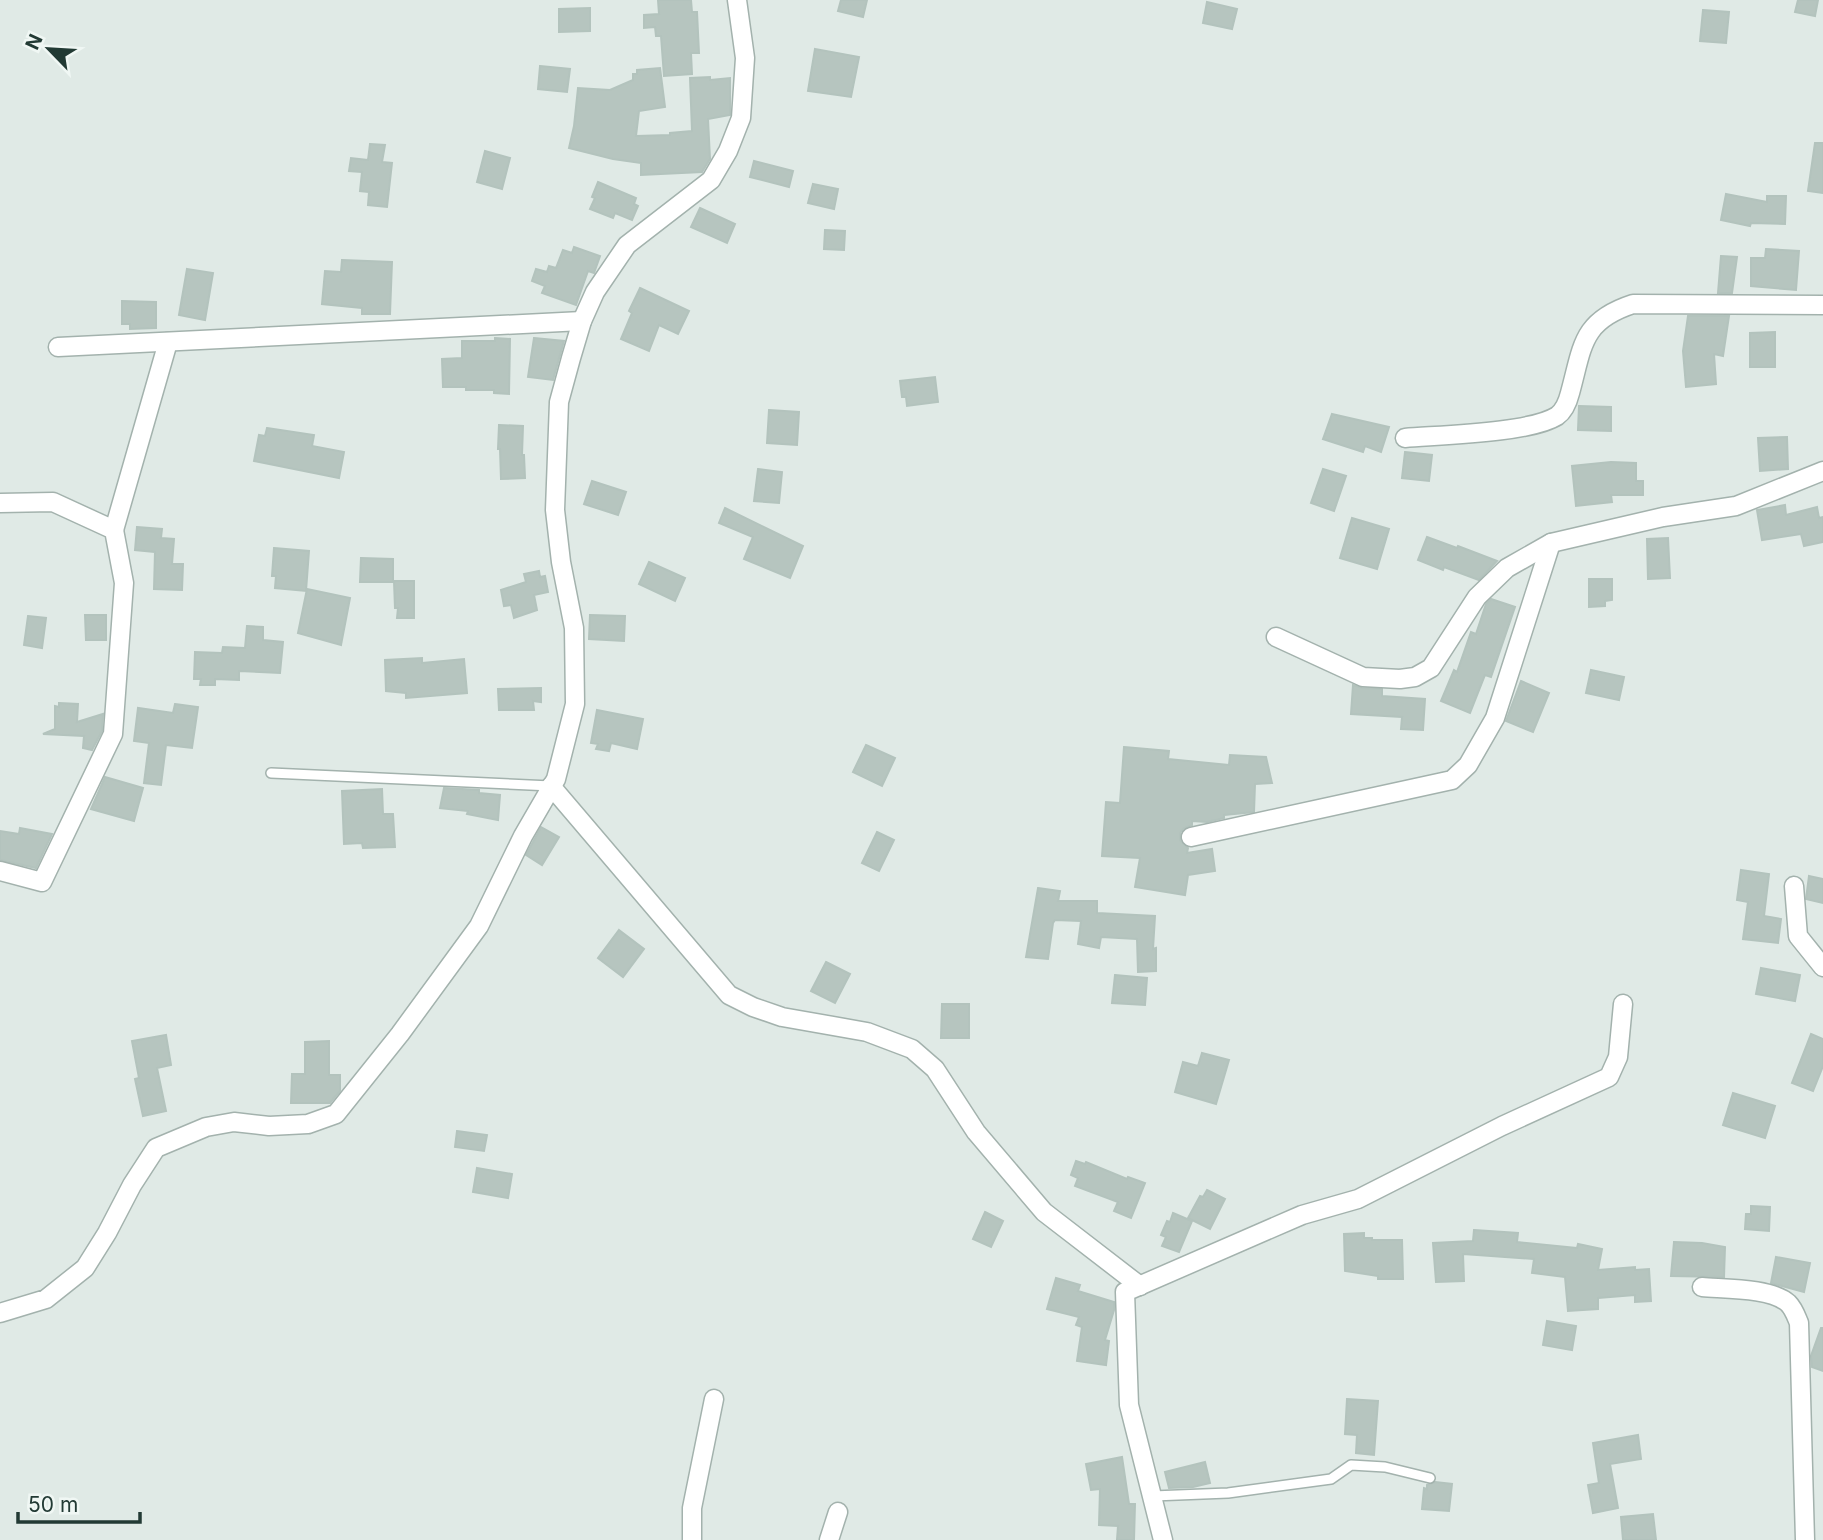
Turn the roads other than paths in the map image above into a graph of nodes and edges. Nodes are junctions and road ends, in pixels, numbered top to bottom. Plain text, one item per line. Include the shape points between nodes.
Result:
1 (737, 0) edge
2 (1823, 304) edge
3 (582, 321) junction
4 (168, 342) junction
5 (58, 347) dead end
6 (1405, 438) dead end
7 (1823, 471) edge
8 (0, 503) edge
9 (114, 530) junction
10 (1551, 543) junction
11 (1276, 637) dead end
12 (271, 773) dead end
13 (551, 786) junction
14 (1191, 837) dead end
15 (0, 872) edge
16 (1794, 886) dead end
17 (1823, 967) edge
18 (1623, 1004) dead end
19 (1140, 1286) junction
20 (1702, 1287) dead end
21 (0, 1313) edge
22 (714, 1399) dead end
23 (1430, 1478) dead end
24 (1153, 1496) junction
25 (838, 1512) dead end
26 (692, 1540) edge
27 (829, 1540) edge
28 (1163, 1540) edge
29 (1805, 1540) edge

1 - 3 street via 745,58 741,118 727,151 711,180 627,245 595,292
2 - 6 street via 1633,304 1614,310 1595,324 1585,341 1561,414 1533,426
3 - 4 street
3 - 13 street via 559,402 555,510 574,628 575,704
4 - 5 street
4 - 9 street
7 - 10 street via 1736,506 1663,517
8 - 9 street via 53,502
9 - 15 street via 124,583 113,734 42,882
10 - 11 street via 1507,568 1477,597 1431,668 1415,677 1363,677
10 - 14 street via 1495,718 1468,765 1452,780
12 - 13 lane
13 - 19 street via 730,995 782,1017 867,1032 912,1049 935,1069 976,1132 1044,1212
13 - 21 street via 479,926 336,1114 308,1124 234,1122 206,1127 156,1147 85,1268 46,1300
16 - 17 street via 1798,936
18 - 19 street via 1618,1057 1609,1077 1358,1199 1302,1215
19 - 24 street via 1125,1292 1129,1405
20 - 29 street via 1772,1294 1787,1302 1799,1322
22 - 26 street via 692,1508
23 - 24 lane via 1385,1467 1351,1465 1331,1479 1228,1493
24 - 28 street
25 - 27 street

